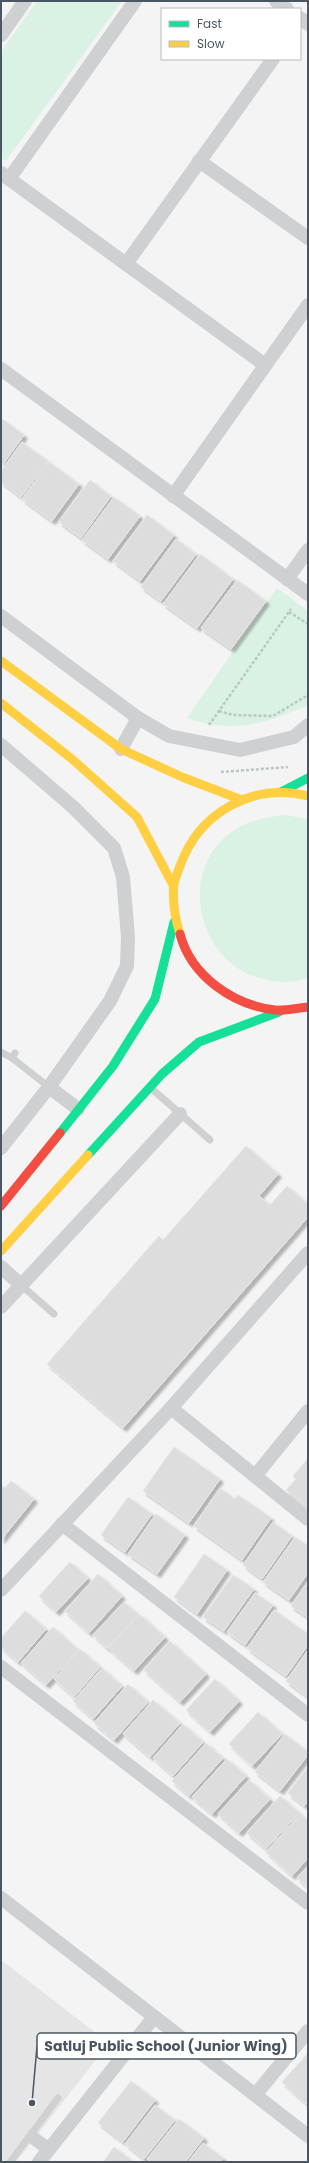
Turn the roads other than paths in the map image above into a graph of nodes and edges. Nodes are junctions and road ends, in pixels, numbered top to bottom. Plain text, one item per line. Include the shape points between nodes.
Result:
1 (25, 1) edge
2 (135, 1) edge
3 (276, 1) edge
4 (286, 8) edge
5 (1, 34) edge
6 (271, 60) edge
7 (199, 161) junction
8 (5, 176) edge
9 (308, 238) edge
10 (126, 264) junction
11 (308, 305) edge
12 (265, 365) junction
13 (1, 369) edge
14 (173, 496) junction
15 (308, 550) edge
16 (287, 579) junction
17 (308, 594) edge
18 (1, 616) edge
19 (1, 661) edge
20 (1, 703) edge
21 (138, 718) junction
22 (308, 724) edge
23 (1, 745) edge
24 (121, 750) junction
25 (308, 778) edge
26 (281, 792) junction
27 (308, 796) edge
28 (242, 800) junction
29 (173, 885) junction
30 (174, 922) junction
31 (308, 1007) edge
32 (286, 1010) junction
33 (1, 1052) edge
34 (49, 1087) junction
35 (150, 1087) junction
36 (78, 1109) junction
37 (180, 1114) junction
38 (210, 1140) dead end
39 (1, 1148) edge
40 (1, 1206) edge
41 (1, 1251) edge
42 (308, 1253) edge
43 (1, 1267) edge
44 (21, 1285) junction
45 (1, 1307) edge
46 (54, 1314) dead end
47 (171, 1408) junction
48 (308, 1411) edge
49 (255, 1476) junction
50 (308, 1519) edge
51 (62, 1524) junction
52 (1, 1590) edge
53 (1, 1667) edge
54 (308, 1715) edge
55 (1, 1898) edge
56 (308, 1903) edge
57 (154, 2016) junction
58 (308, 2031) edge
59 (255, 2094) junction
60 (58, 2098) dead end
61 (30, 2135) junction
62 (308, 2136) edge
63 (45, 2154) edge
64 (10, 2162) edge

1 - 5 street
2 - 8 street
3 - 4 street
6 - 7 street
7 - 9 street
7 - 10 street
8 - 10 street
10 - 12 street
11 - 12 street
12 - 14 street
13 - 14 street
14 - 16 street
15 - 16 street
16 - 17 street
18 - 21 street
19 - 24 street
20 - 29 street via 72,759 137,817
21 - 22 street via 169,736 240,750 294,737
21 - 24 street
23 - 34 street via 62,797 114,848 124,877 127,966 110,1000
24 - 28 street
25 - 26 street
26 - 27 street
26 - 28 street
28 - 29 street via 210,818 191,840 179,863
29 - 30 street
30 - 32 street via 192,964 221,993 258,1009
30 - 36 street via 155,999 113,1066
31 - 32 street
32 - 35 street via 199,1042
33 - 34 lane via 14,1055
34 - 36 street
34 - 39 street
35 - 37 lane
35 - 41 street
36 - 40 street
37 - 38 lane
37 - 44 street
42 - 47 street
43 - 44 street
44 - 45 street
44 - 46 lane
47 - 49 street
47 - 51 street
48 - 49 street
49 - 50 street
51 - 52 street
51 - 54 street
53 - 56 street
55 - 57 street
57 - 59 street
57 - 63 street
58 - 59 street
59 - 62 street
60 - 61 lane
61 - 63 lane
61 - 64 lane

